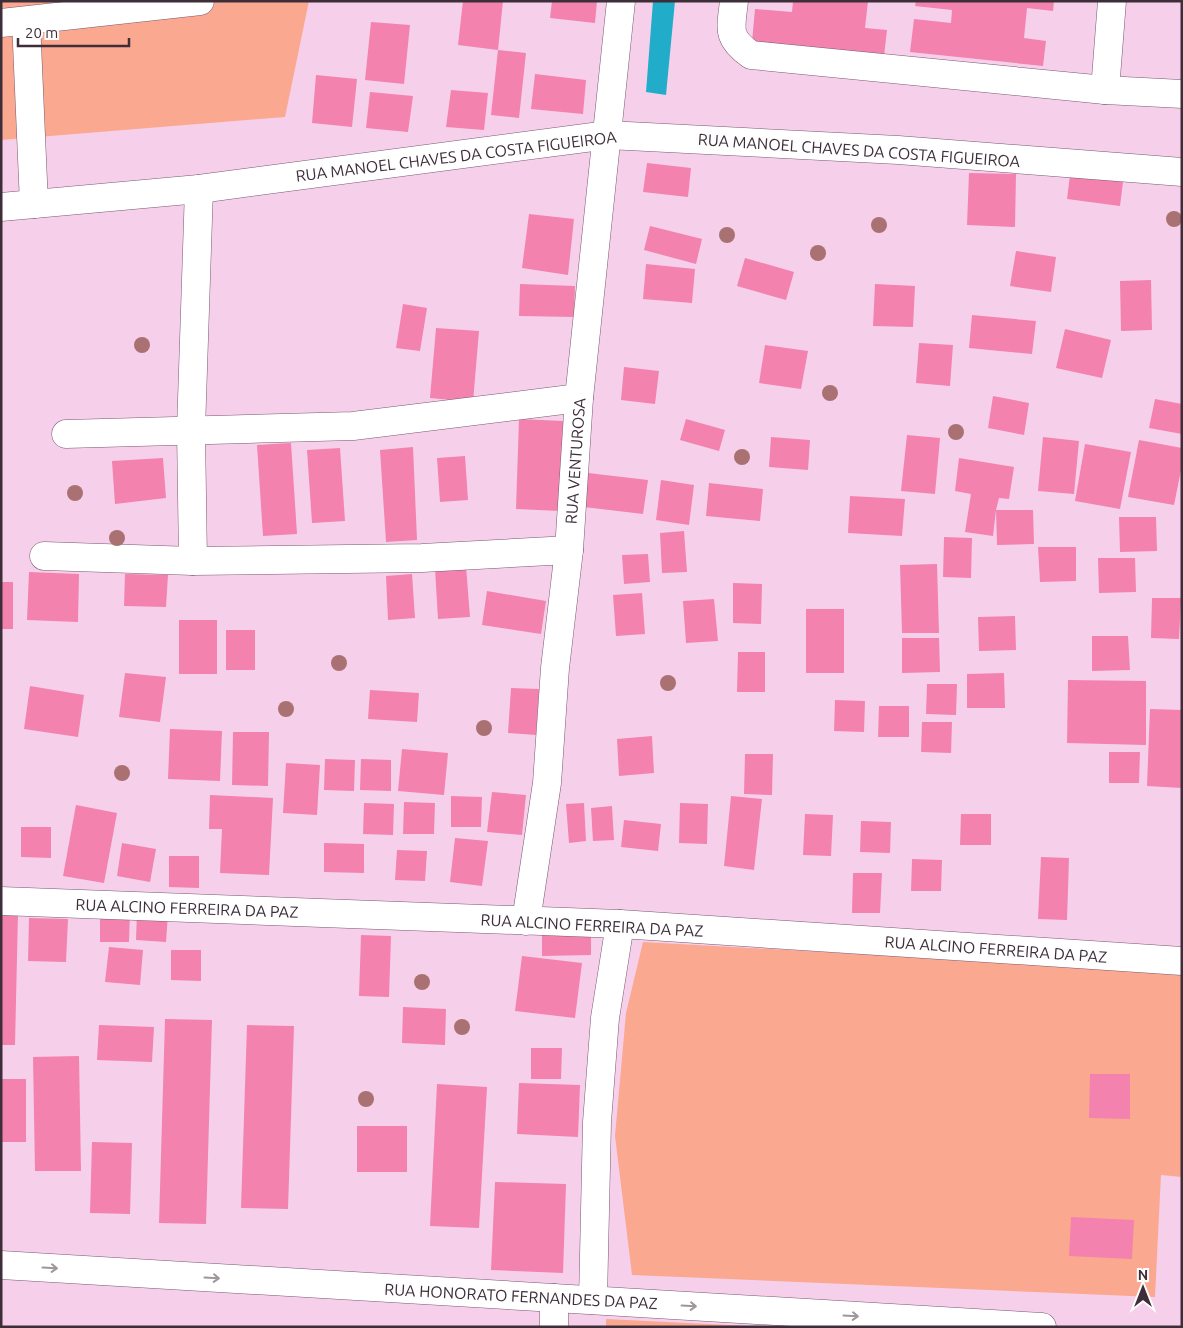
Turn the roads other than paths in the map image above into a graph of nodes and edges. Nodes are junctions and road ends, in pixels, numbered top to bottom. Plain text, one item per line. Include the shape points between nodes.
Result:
1 (200, 1) edge
2 (621, 1) edge
3 (734, 1) edge
4 (1112, 1) edge
5 (13, 22) edge
6 (1105, 90) junction
7 (1182, 94) edge
8 (608, 134) junction
9 (1182, 172) edge
10 (200, 189) junction
11 (34, 204) junction
12 (1, 207) edge
13 (579, 398) junction
14 (191, 430) junction
15 (66, 434) dead end
16 (569, 550) junction
17 (44, 556) dead end
18 (193, 561) junction
19 (1, 901) edge
20 (526, 921) junction
21 (620, 924) junction
22 (1182, 961) edge
23 (1, 1265) edge
24 (554, 1298) junction
25 (593, 1300) junction
26 (554, 1327) edge
27 (1042, 1327) edge

1 - 5 street
2 - 8 street, RUA VENTUROSA
3 - 6 street via 731,30 736,45 751,55
4 - 6 street
5 - 11 street
6 - 7 street
8 - 9 street, RUA MANOEL CHAVES DA COSTA FIGUEIROA via 898,150
8 - 10 street, RUA MANOEL CHAVES DA COSTA FIGUEIROA
8 - 13 street, RUA VENTUROSA
10 - 11 street, RUA MANOEL CHAVES DA COSTA FIGUEIROA
10 - 14 street
11 - 12 street, RUA MANOEL CHAVES DA COSTA FIGUEIROA
13 - 14 street via 353,426
13 - 16 street, RUA VENTUROSA
14 - 15 street
14 - 18 street
16 - 18 street via 422,558
16 - 20 street, RUA VENTUROSA via 555,668 547,782
17 - 18 street
19 - 20 street, RUA ALCINO FERREIRA DA PAZ
20 - 21 street, RUA ALCINO FERREIRA DA PAZ
21 - 22 street, RUA ALCINO FERREIRA DA PAZ
21 - 25 street via 606,1018 597,1122
23 -> 24 street, RUA HONORATO FERNANDES DA PAZ
24 - 25 street, RUA HONORATO FERNANDES DA PAZ
24 - 26 street
25 -> 27 street, RUA HONORATO FERNANDES DA PAZ

